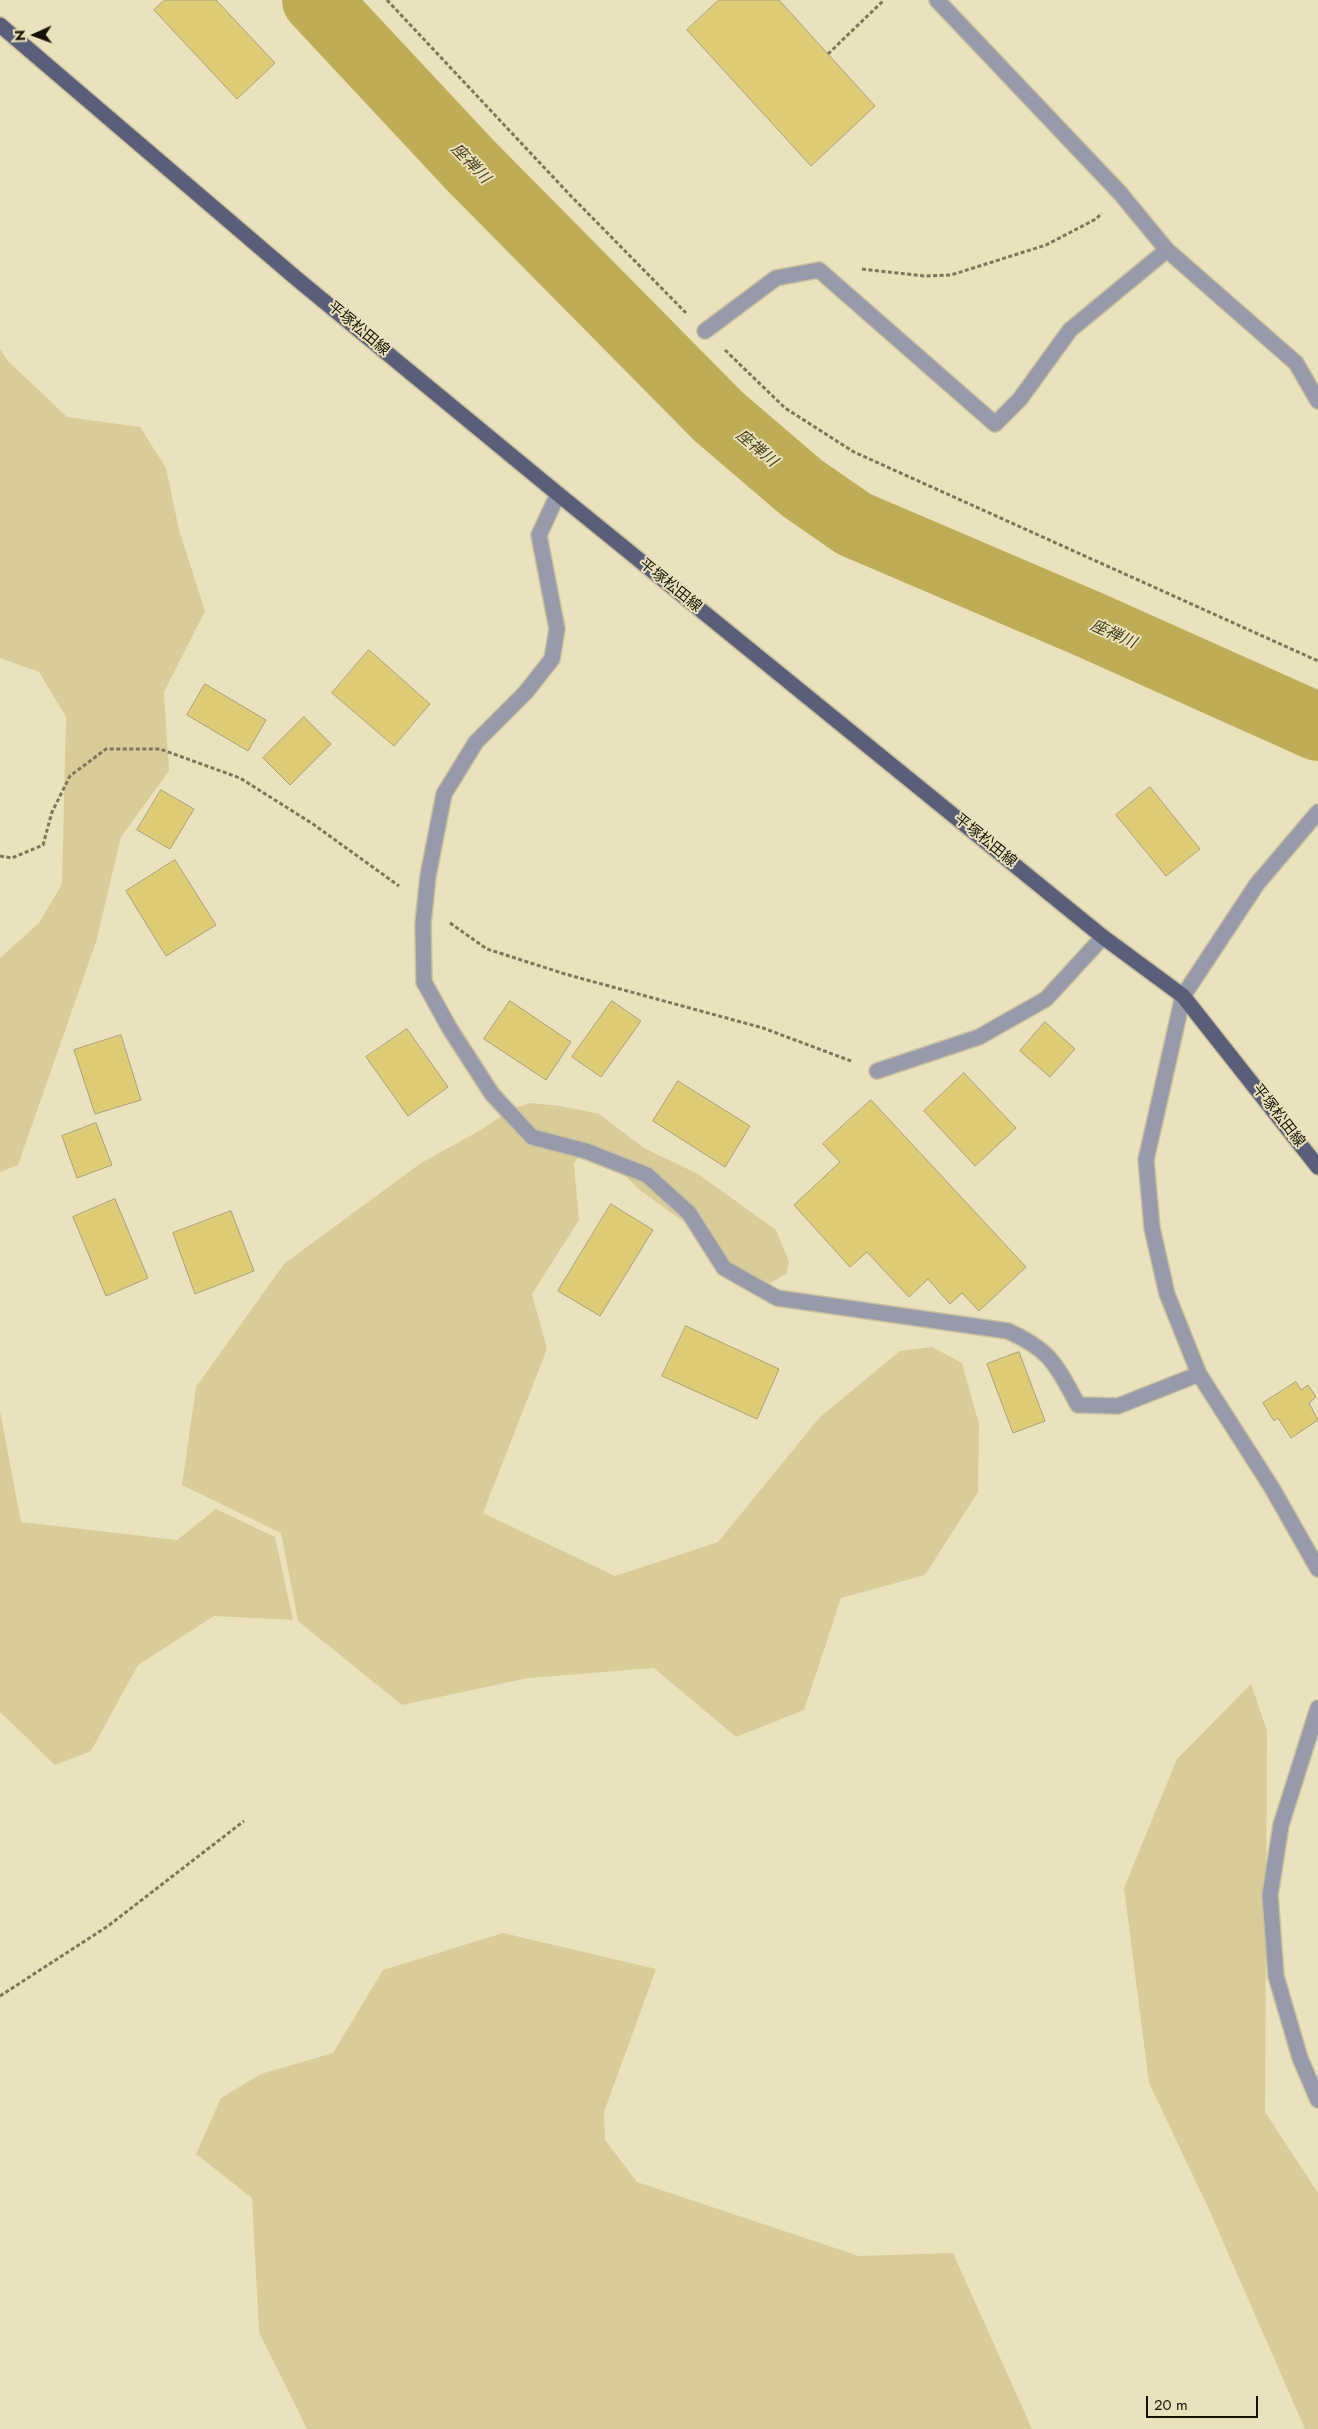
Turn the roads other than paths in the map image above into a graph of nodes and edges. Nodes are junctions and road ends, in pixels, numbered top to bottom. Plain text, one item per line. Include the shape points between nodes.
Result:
1 (937, 0) edge
2 (0, 25) edge
3 (1167, 250) junction
4 (705, 331) road end
5 (1318, 401) edge
6 (558, 494) junction
7 (1318, 812) edge
8 (1103, 937) junction
9 (1183, 996) junction
10 (877, 1071) road end
11 (1318, 1167) edge
12 (1199, 1374) junction
13 (1318, 1569) edge
14 (1318, 1708) edge
15 (1318, 2100) edge

1 - 3 street via 1120,193
2 - 6 main road, 平塚松田線 via 297,279
3 - 4 street via 1070,330 1020,399 995,424 819,270 776,278
3 - 5 street via 1296,363
6 - 8 main road, 平塚松田線
6 - 12 street via 539,535 557,629 552,659 526,692 476,742 444,794 422,924 424,982 492,1094 532,1137 586,1151 647,1175 689,1213 724,1268 778,1298 1008,1331 1032,1342 1054,1362 1078,1405 1118,1406
7 - 9 street via 1257,884
8 - 9 main road, 平塚松田線
8 - 10 street via 1046,999 979,1037
9 - 11 main road, 平塚松田線
9 - 12 street via 1146,1160 1152,1228 1167,1294
12 - 13 street via 1272,1488
14 - 15 street via 1281,1825 1270,1895 1276,1976 1300,2058

